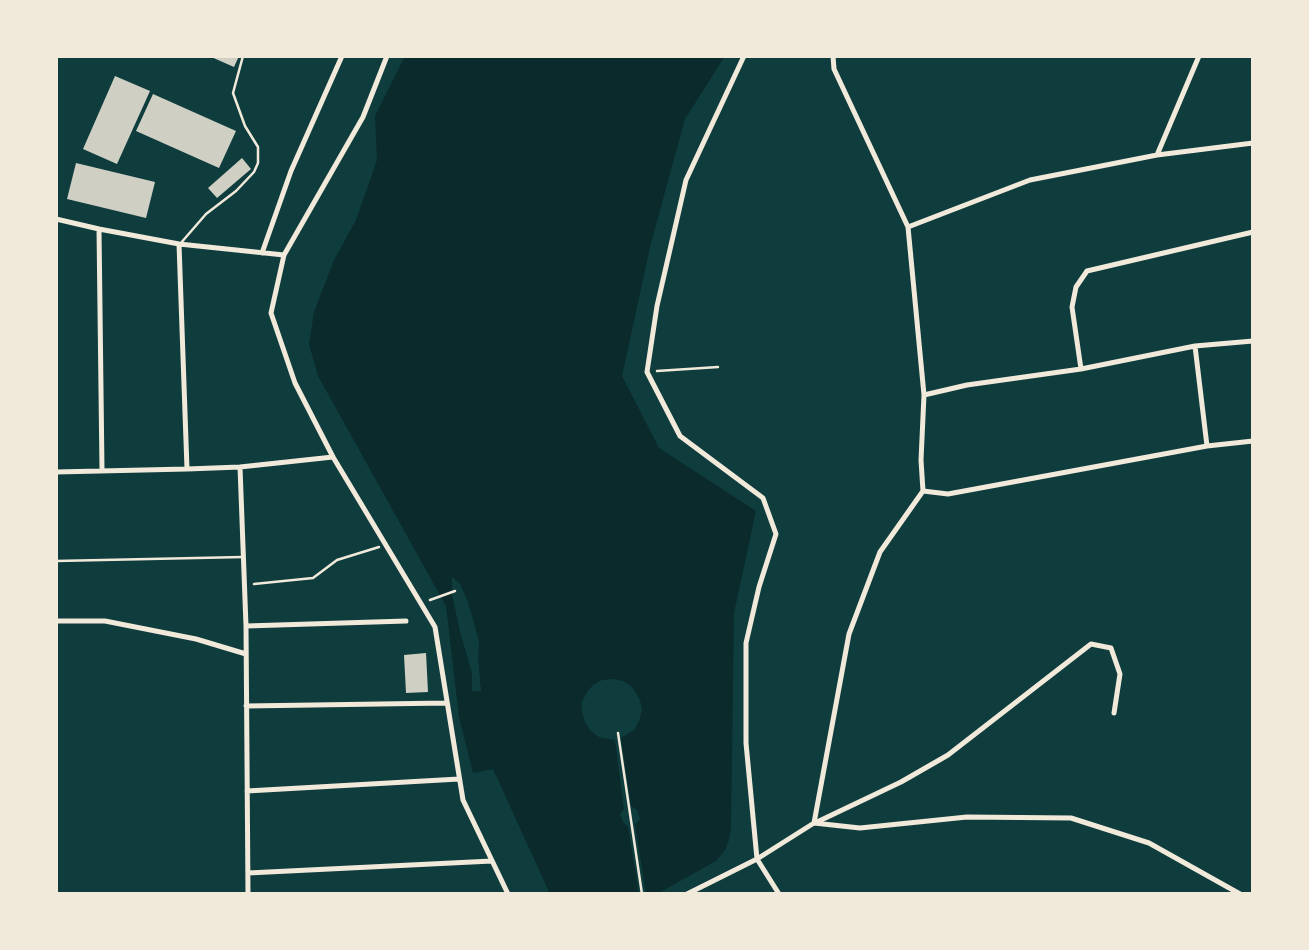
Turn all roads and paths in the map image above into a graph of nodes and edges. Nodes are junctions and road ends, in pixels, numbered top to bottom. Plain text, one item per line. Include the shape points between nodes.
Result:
1 (243, 56) edge
2 (342, 56) edge
3 (387, 56) edge
4 (744, 56) edge
5 (833, 56) edge
6 (1199, 56) edge
7 (1253, 143) edge
8 (1157, 155) junction
9 (56, 219) edge
10 (908, 227) junction
11 (99, 229) junction
12 (1253, 232) edge
13 (179, 244) junction
14 (262, 253) junction
15 (284, 255) junction
16 (1253, 341) edge
17 (1195, 346) junction
18 (718, 367) dead end
19 (1080, 369) junction
20 (647, 372) junction
21 (924, 395) junction
22 (1253, 441) edge
23 (1207, 446) junction
24 (333, 457) junction
25 (240, 467) junction
26 (187, 469) junction
27 (102, 470) junction
28 (56, 472) edge
29 (923, 491) junction
30 (386, 545) junction
31 (243, 557) junction
32 (56, 561) edge
33 (244, 585) junction
34 (454, 592) dead end
35 (437, 597) dead end
36 (56, 621) edge
37 (406, 621) dead end
38 (246, 626) junction
39 (246, 654) junction
40 (447, 703) junction
41 (246, 706) junction
42 (1114, 713) dead end
43 (618, 733) dead end
44 (459, 779) junction
45 (247, 791) junction
46 (814, 823) junction
47 (757, 859) junction
48 (492, 861) junction
49 (248, 873) junction
50 (248, 894) edge
51 (508, 894) edge
52 (642, 894) edge
53 (687, 894) edge
54 (779, 894) edge
55 (1240, 894) edge

1 - 13 lane via 233,93 258,147 258,163 236,191 206,214
2 - 14 street via 291,171
3 - 15 street via 363,117
4 - 20 street via 686,180
5 - 10 street via 834,69
6 - 8 street
7 - 8 street
8 - 10 street via 1030,180
9 - 11 street
10 - 21 street
11 - 13 street
11 - 27 street
12 - 19 street via 1087,271 1076,287 1072,307
13 - 14 street
13 - 26 street
14 - 15 street
15 - 24 street via 271,313 295,383
16 - 17 street
17 - 19 street
17 - 23 street
18 - 20 path
19 - 21 street
20 - 47 street via 680,436 763,498 776,534 746,643 746,743
21 - 29 street
22 - 23 street
23 - 29 street via 947,494
24 - 25 street
24 - 30 street
25 - 26 street
25 - 31 street
26 - 27 street
27 - 28 street
29 - 46 street via 880,552 849,634
30 - 33 path via 337,560 313,578
30 - 40 street via 435,628
31 - 32 lane
31 - 33 street
33 - 38 street
34 - 35 path
36 - 39 street via 105,621
37 - 38 street
38 - 39 street
39 - 41 street
40 - 41 street
40 - 44 street
41 - 45 street
42 - 46 street via 1120,674 1111,648 1091,644 948,755
43 - 52 path
44 - 45 street
44 - 48 street via 463,800
45 - 49 street
46 - 47 street
46 - 55 street via 860,828 967,817 1071,818 1149,843
47 - 53 street
47 - 54 street
48 - 49 street
48 - 51 street
49 - 50 street

